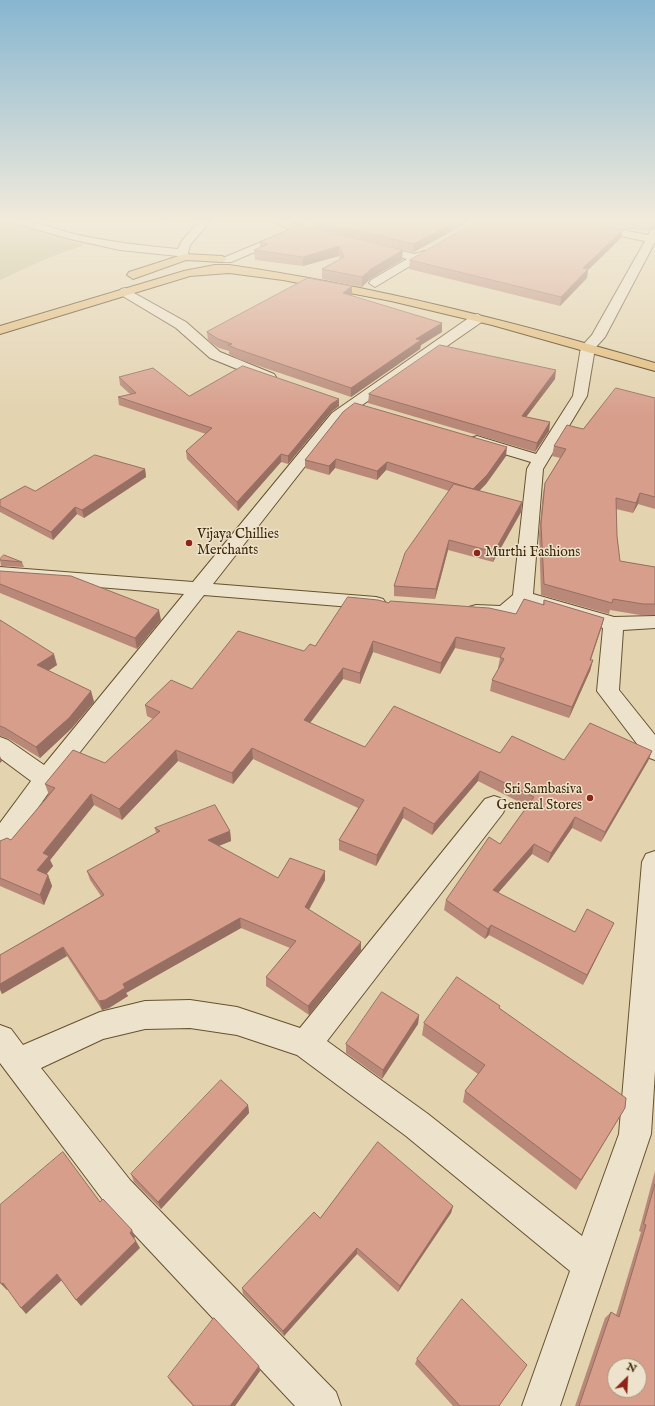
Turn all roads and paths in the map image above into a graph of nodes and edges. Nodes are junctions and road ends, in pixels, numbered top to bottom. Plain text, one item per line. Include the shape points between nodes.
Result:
1 (127, 285) edge
2 (131, 285) edge
3 (323, 285) edge
4 (377, 285) edge
5 (626, 285) edge
6 (124, 286) junction
7 (489, 312) junction
8 (560, 327) dead end
9 (0, 330) edge
10 (595, 340) junction
11 (655, 367) edge
12 (280, 381) edge
13 (465, 438) edge
14 (540, 460) junction
15 (0, 573) edge
16 (197, 590) junction
17 (523, 597) junction
18 (395, 604) edge
19 (458, 609) edge
20 (655, 622) edge
21 (613, 624) junction
22 (0, 746) edge
23 (655, 751) edge
24 (46, 779) junction
25 (494, 806) dead end
26 (0, 842) edge
27 (655, 862) edge
28 (306, 1044) junction
29 (9, 1051) edge
30 (590, 1265) junction
31 (322, 1406) edge
32 (541, 1406) edge

1 - 6 main road
2 - 6 main road
3 - 7 main road
4 - 7 main road
5 - 10 street
6 - 9 main road
6 - 12 street via 181,326 215,355
7 - 8 main road
7 - 10 main road
7 - 16 street via 337,416
10 - 11 main road
10 - 14 street via 580,396
13 - 14 street
14 - 17 street via 535,469
15 - 16 street
16 - 18 street
16 - 24 street
17 - 19 street via 505,613
17 - 21 street
20 - 21 street
21 - 23 street via 608,691
22 - 24 street
24 - 26 street
25 - 28 street
27 - 30 street via 635,1134
28 - 29 street via 237,1021 190,1014 144,1015
28 - 30 street via 422,1130
29 - 31 street via 118,1192
30 - 32 street

